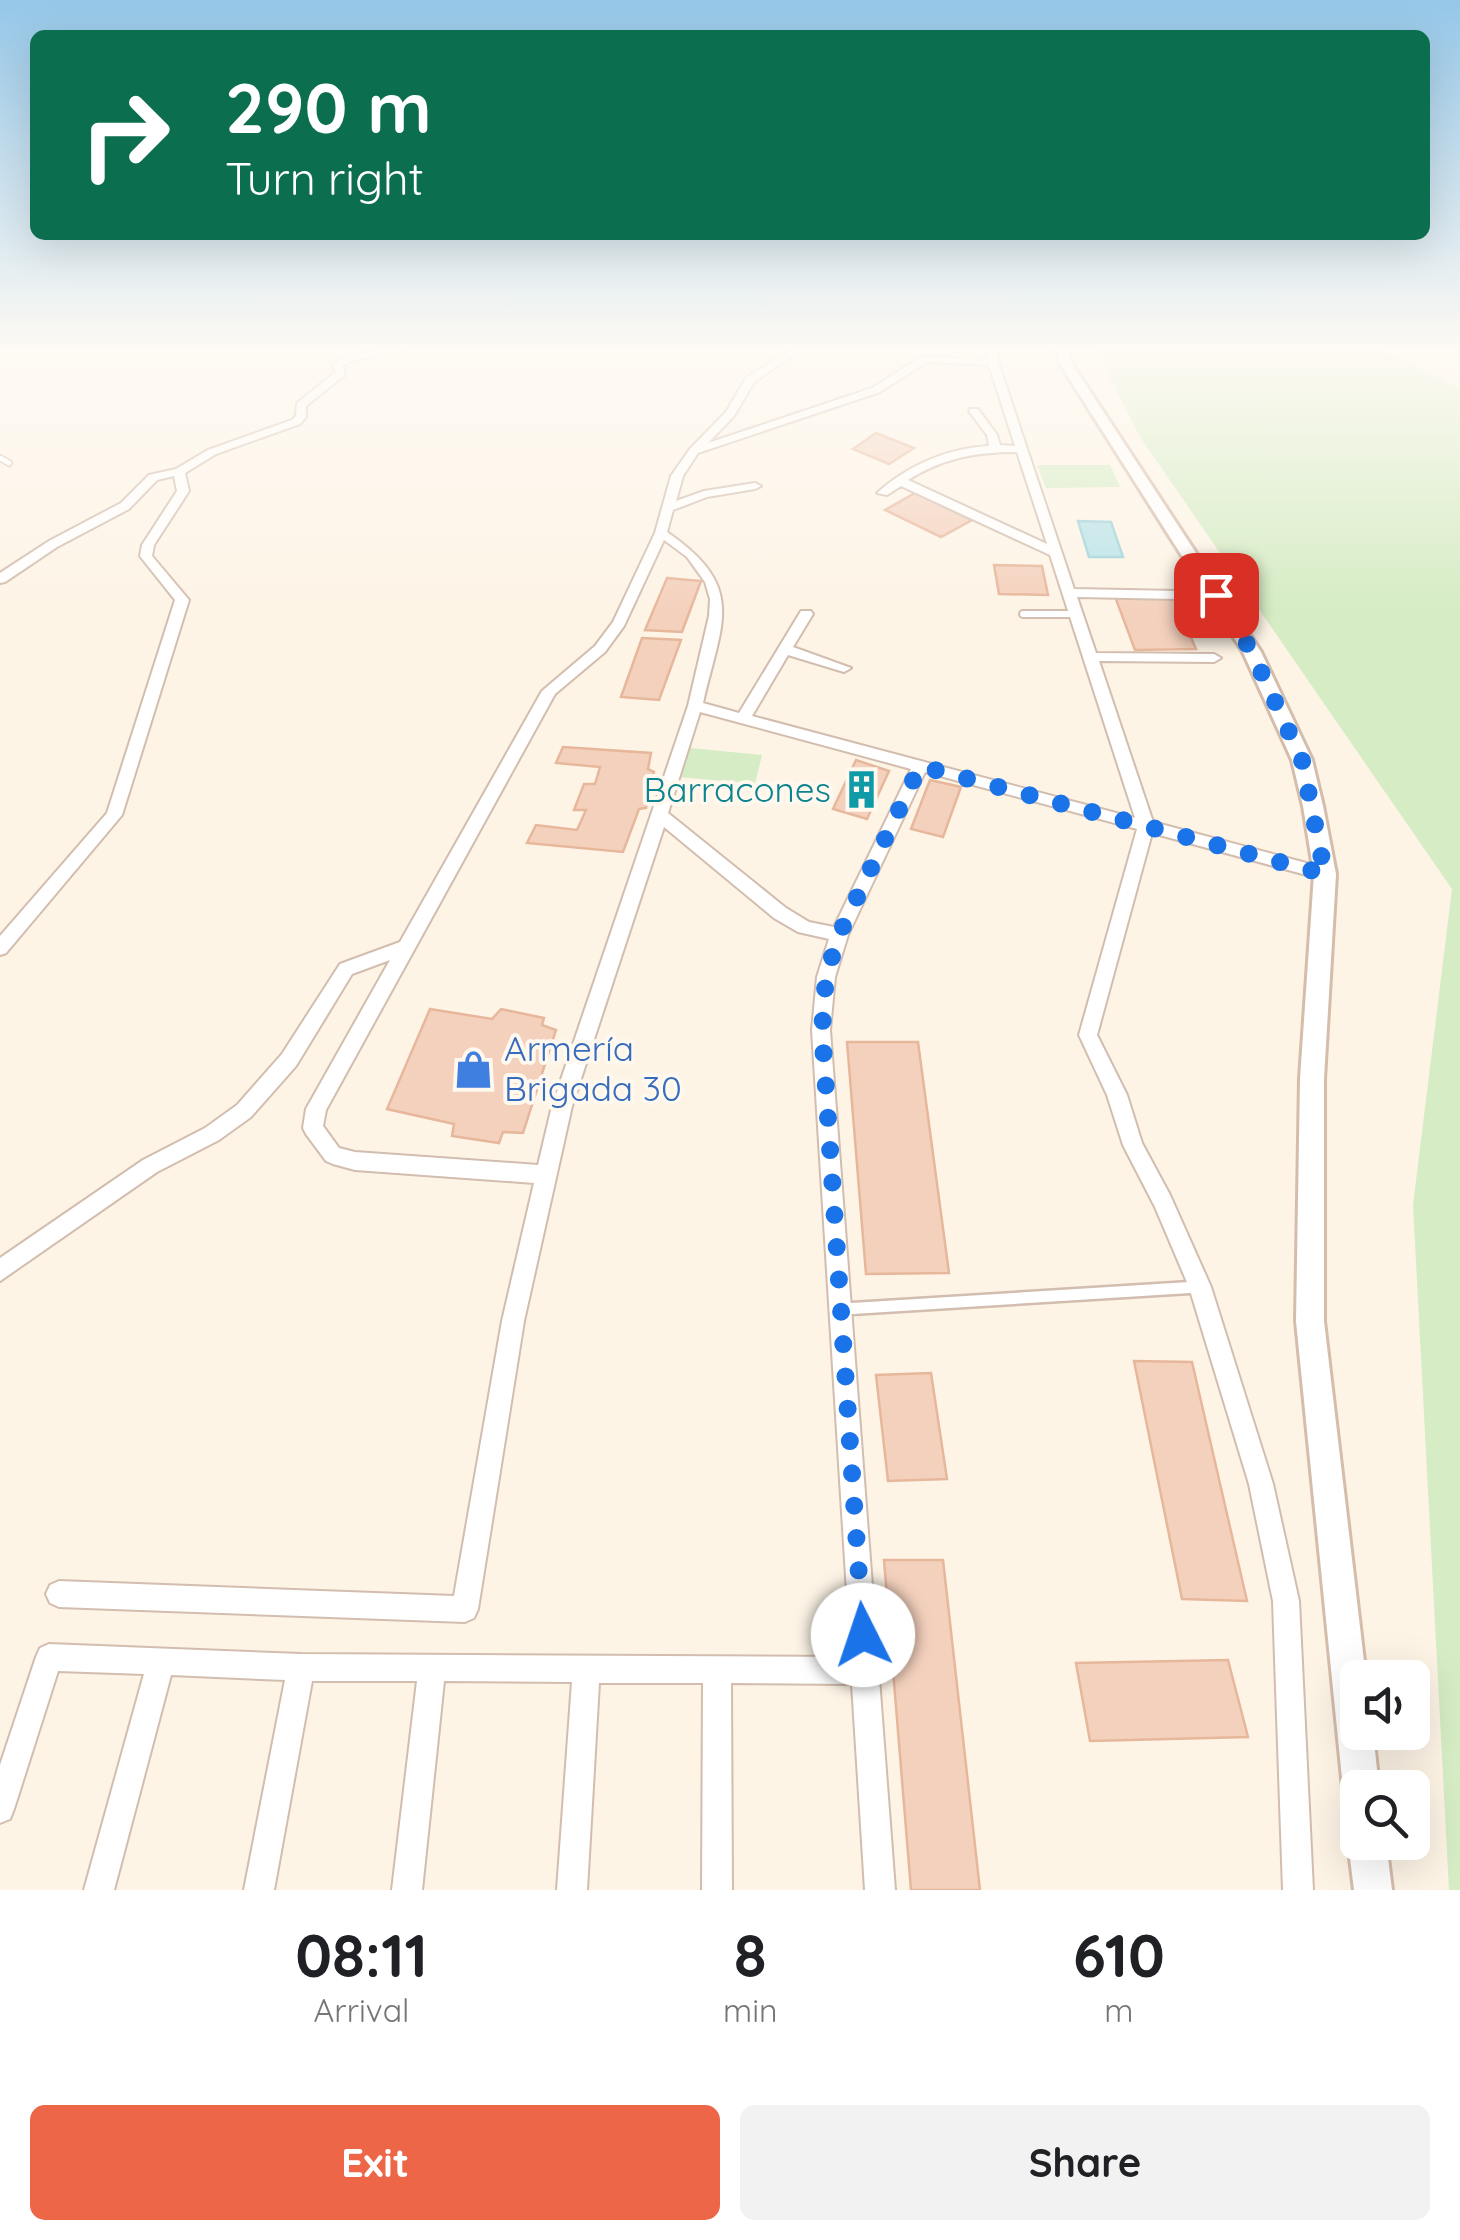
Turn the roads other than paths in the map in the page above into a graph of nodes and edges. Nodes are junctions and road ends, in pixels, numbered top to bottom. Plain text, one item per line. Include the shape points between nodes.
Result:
1 (256, 436) edge
2 (708, 436) edge
3 (738, 436) edge
4 (992, 436) edge
5 (1018, 436) edge
6 (1113, 436) edge
7 (995, 448) junction
8 (1022, 449) junction
9 (694, 451) junction
10 (0, 458) edge
11 (10, 463) dead end
12 (179, 472) junction
13 (900, 480) junction
14 (755, 486) dead end
15 (883, 493) dead end
16 (666, 509) junction
17 (662, 533) junction
18 (1057, 553) junction
19 (0, 579) edge
20 (1070, 594) junction
21 (1178, 596) dead end
22 (806, 614) dead end
23 (1023, 614) dead end
24 (1076, 614) junction
25 (784, 649) junction
26 (1090, 657) junction
27 (1214, 658) dead end
28 (844, 668) dead end
29 (694, 706) junction
30 (744, 719) junction
31 (920, 766) junction
32 (660, 815) junction
33 (1146, 826) junction
34 (1325, 874) junction
35 (839, 935) junction
36 (408, 946) junction
37 (0, 948) edge
38 (544, 1176) junction
39 (0, 1271) edge
40 (1200, 1286) junction
41 (840, 1309) junction
42 (59, 1594) dead end
43 (161, 1662) junction
44 (301, 1668) junction
45 (432, 1669) junction
46 (586, 1671) junction
47 (865, 1671) junction
48 (717, 1672) junction
49 (1359, 1770) edge
50 (0, 1809) edge
51 (1370, 1860) edge
52 (99, 1890) edge
53 (260, 1890) edge
54 (407, 1890) edge
55 (572, 1890) edge
56 (717, 1890) edge
57 (880, 1890) edge
58 (1298, 1890) edge
59 (1373, 1890) edge

1 - 12 street
2 - 9 street
3 - 9 street
4 - 7 street
5 - 8 street
6 - 34 main road via 1276,698 1302,760
7 - 8 street
7 - 13 street via 959,450
8 - 18 street
9 - 16 street via 676,476
10 - 11 lane
12 - 19 street via 154,478 125,506
12 - 37 street via 183,491 146,556 182,600 114,815
13 - 15 street
13 - 18 street
14 - 16 street via 704,494
16 - 17 street
17 - 29 street via 691,554 716,598
17 - 36 street via 619,623 600,649 549,691
18 - 20 street
20 - 21 street
20 - 24 street
22 - 25 street
23 - 24 lane
24 - 26 street
25 - 28 street
25 - 30 street
26 - 27 street
26 - 33 street
29 - 30 street
29 - 32 street
30 - 31 street
31 - 33 street
31 - 35 street
32 - 35 street via 780,913
32 - 38 street
33 - 34 street
33 - 40 street via 1088,1035
34 - 49 main road via 1312,1079 1310,1322
35 - 41 street via 826,976 822,1030
36 - 38 street via 316,1109 313,1128 333,1154 355,1161
36 - 39 street via 346,969 280,1072 244,1111 150,1166
38 - 42 street via 512,1321 466,1608
40 - 41 lane
40 - 58 street via 1261,1484 1286,1600
41 - 47 street
43 - 44 street
43 - 50 street via 49,1658
43 - 52 street
44 - 45 street
44 - 53 street
45 - 46 street
45 - 54 street
46 - 48 street
46 - 55 street
47 - 48 street
47 - 57 street
48 - 56 street
51 - 59 main road

